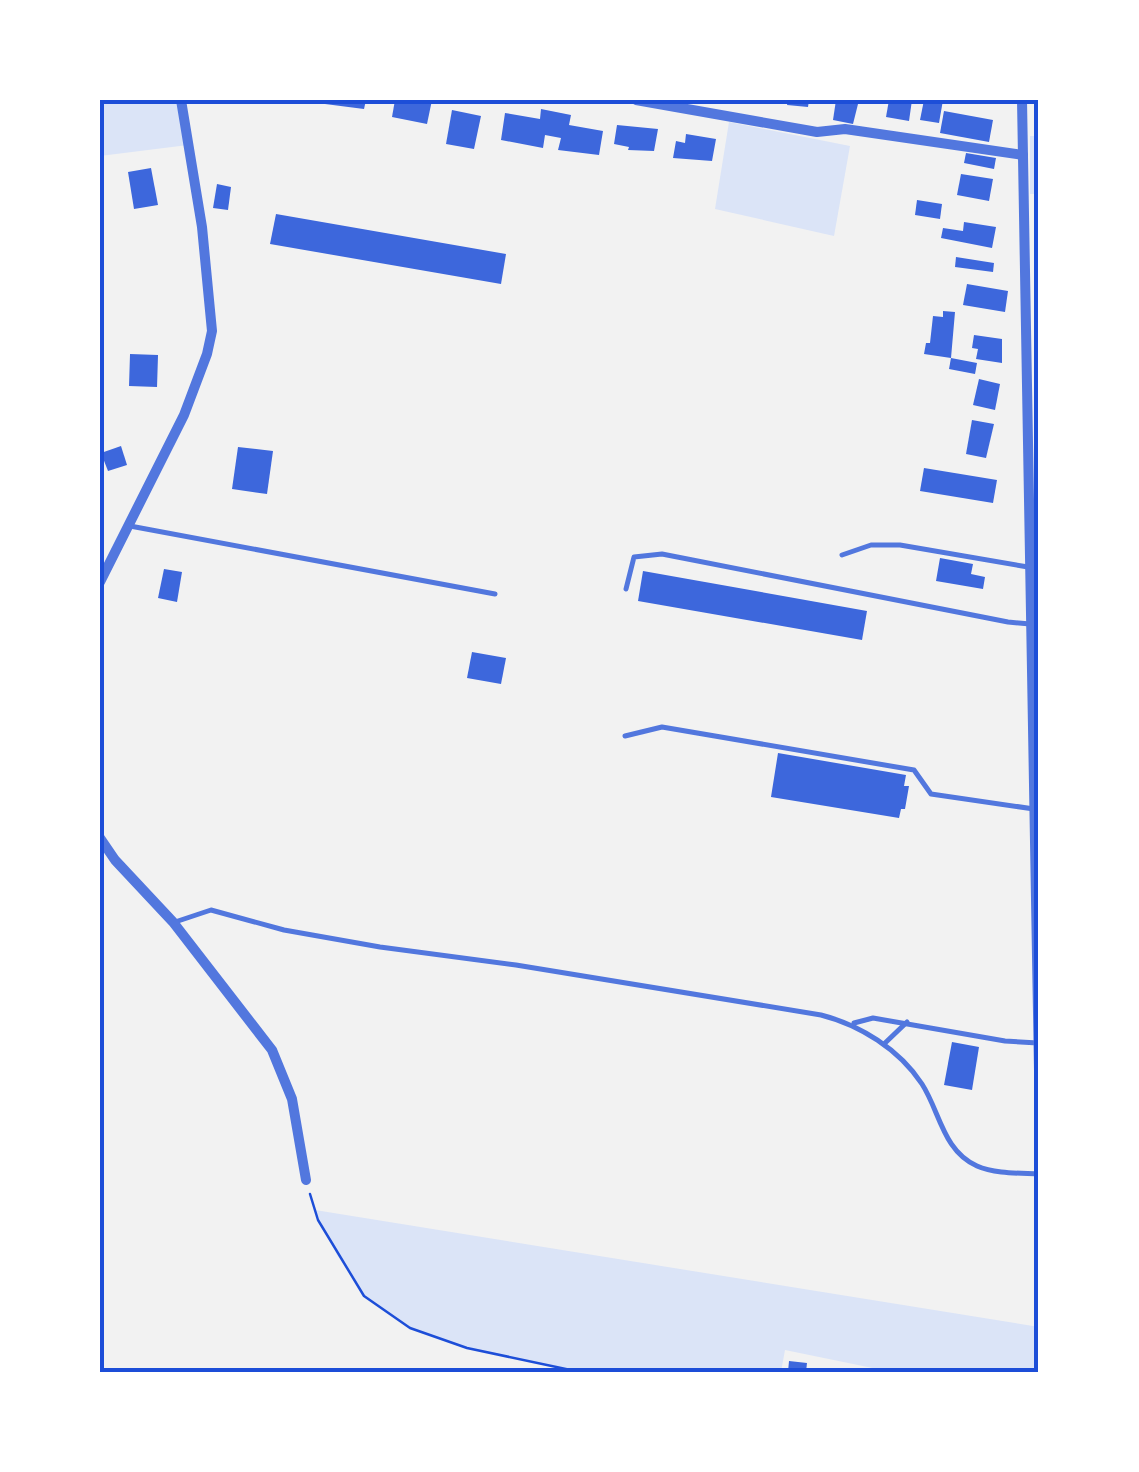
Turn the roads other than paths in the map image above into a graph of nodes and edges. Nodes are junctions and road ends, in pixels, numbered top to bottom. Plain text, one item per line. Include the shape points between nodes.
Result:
1 (181, 100) edge
2 (636, 100) edge
3 (1022, 100) edge
4 (1023, 155) junction
5 (1024, 288) junction
6 (1039, 288) edge
7 (130, 526) junction
8 (842, 555) dead end
9 (1028, 566) junction
10 (100, 582) edge
11 (626, 589) dead end
12 (495, 594) dead end
13 (1030, 624) junction
14 (625, 736) dead end
15 (1034, 809) junction
16 (100, 838) edge
17 (1037, 892) edge
18 (173, 922) junction
19 (906, 1022) junction
20 (852, 1023) junction
21 (1038, 1043) edge
22 (883, 1045) junction
23 (1039, 1070) edge
24 (1039, 1100) edge
25 (1039, 1174) edge
26 (306, 1180) road end

1 - 7 street via 212,331 184,416
2 - 4 street via 817,132 845,130
3 - 4 street
4 - 5 street
5 - 6 street
5 - 9 street
7 - 10 street
7 - 12 lane
8 - 9 lane via 900,545
9 - 13 street
11 - 13 lane via 634,557 662,554
13 - 15 street
14 - 15 lane via 662,727 895,766 914,770 931,794
15 - 17 street
16 - 18 street
17 - 21 street
18 - 20 lane via 211,910 380,947
18 - 26 street via 281,1067
19 - 20 lane
19 - 21 lane
19 - 22 lane
20 - 22 lane
21 - 23 street
22 - 25 lane via 922,1085 959,1154 979,1167
23 - 24 lane

